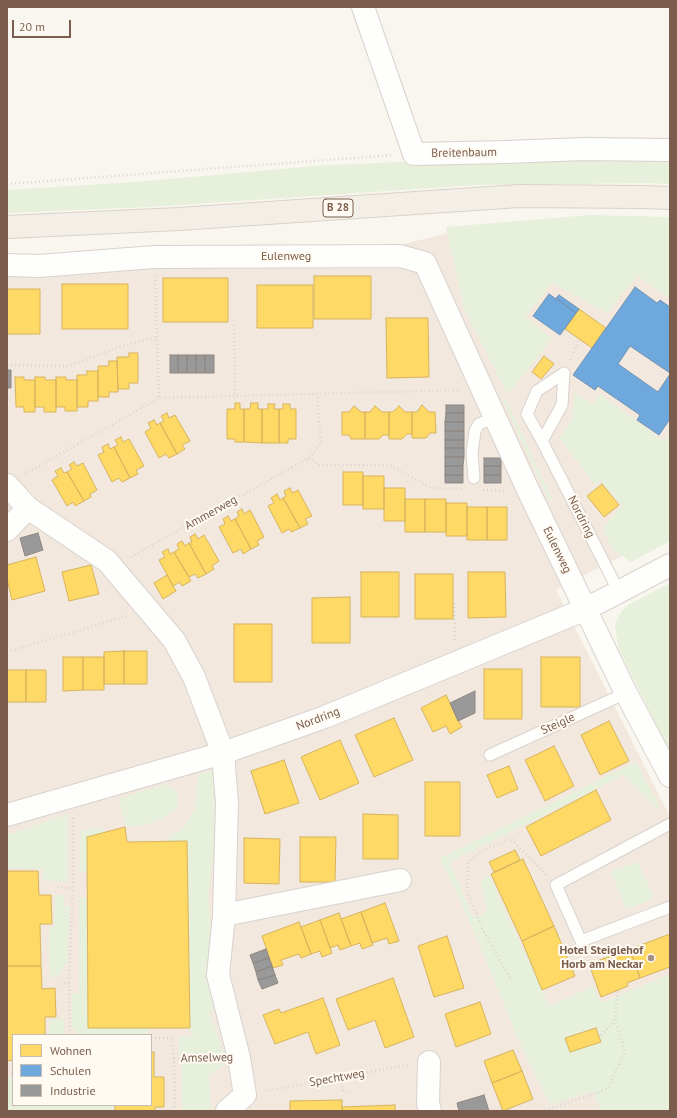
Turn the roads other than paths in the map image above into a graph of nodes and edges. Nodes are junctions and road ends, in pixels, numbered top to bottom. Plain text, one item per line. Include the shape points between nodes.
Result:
1 (363, 7) edge
2 (670, 150) edge
3 (670, 198) edge
4 (7, 227) edge
5 (7, 265) edge
6 (495, 417) junction
7 (542, 441) junction
8 (474, 478) dead end
9 (14, 481) edge
10 (28, 508) junction
11 (7, 530) edge
12 (670, 565) edge
13 (619, 592) junction
14 (586, 609) junction
15 (626, 693) junction
16 (223, 753) junction
17 (490, 754) dead end
18 (670, 776) edge
19 (7, 815) edge
20 (670, 824) edge
21 (400, 880) dead end
22 (670, 907) edge
23 (224, 915) junction
24 (429, 1062) road end
25 (228, 1111) edge
26 (430, 1111) edge

1 - 2 street, Breitenbaum via 414,154 583,149
3 - 4 main road, B 28 via 519,196 179,219
5 - 6 street, Eulenweg via 39,266 154,257 400,256 425,263
6 - 8 lane via 479,424 475,431 472,453
6 - 14 street, Eulenweg
7 - 7 lane, Nordring via 562,405 564,373 538,391 527,414
7 - 13 lane, Nordring
9 - 10 street
10 - 11 street
10 - 16 street via 114,567 174,640 194,677
12 - 13 street, Nordring
13 - 14 street, Nordring
14 - 15 street
14 - 16 street, Nordring via 325,717
15 - 17 lane, Steigle
15 - 18 street
16 - 19 street, Nordring
16 - 23 street via 227,802
20 - 22 lane via 556,885 581,941
21 - 23 street
23 - 25 street via 218,975 239,1058 245,1095
24 - 26 street

